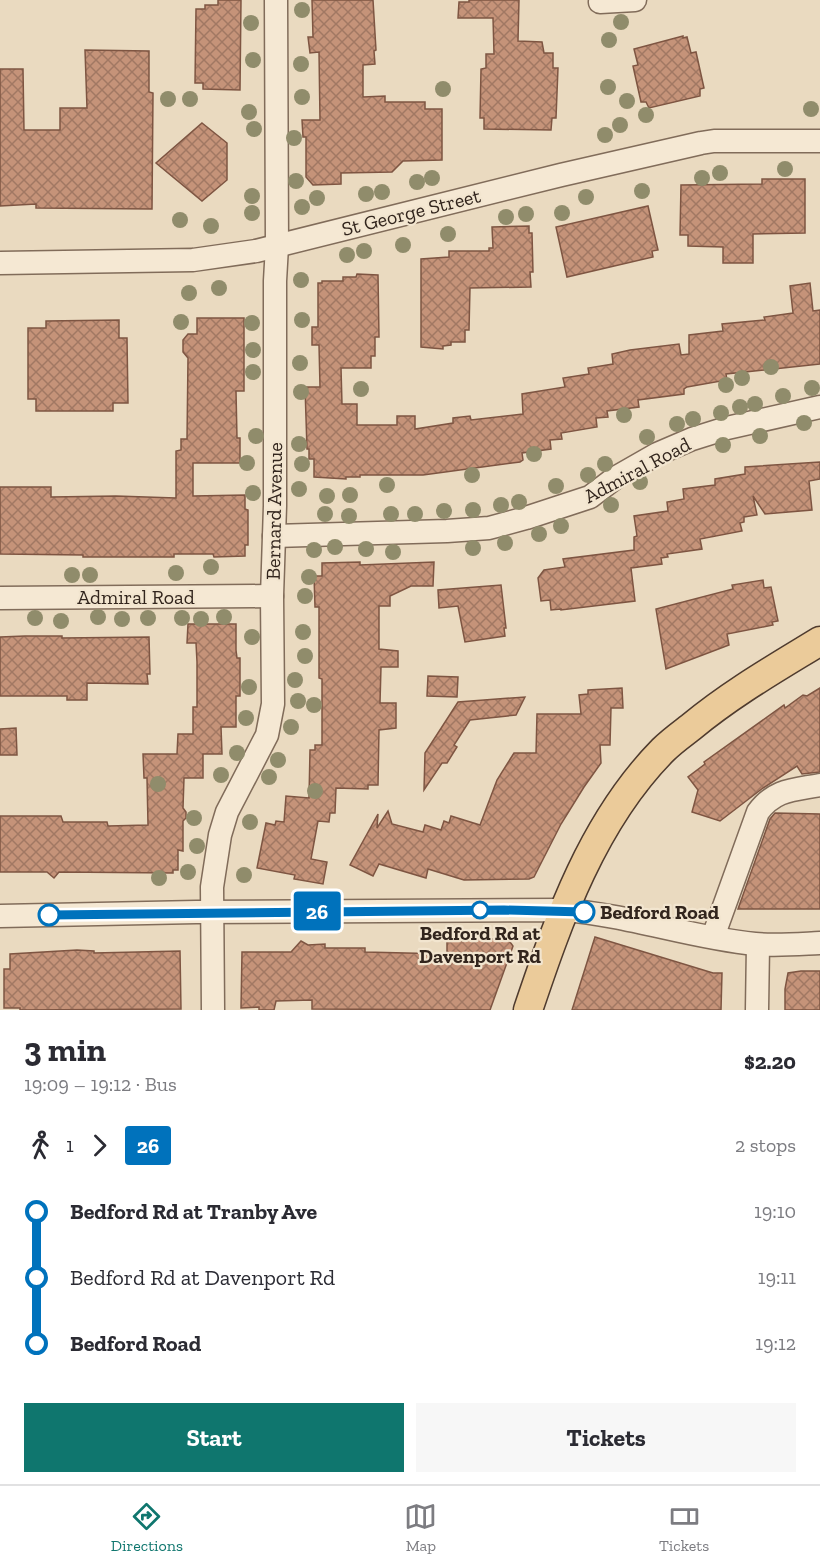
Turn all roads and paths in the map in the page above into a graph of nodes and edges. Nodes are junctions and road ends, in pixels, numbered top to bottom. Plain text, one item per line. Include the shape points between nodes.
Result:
1 (276, 0) edge
2 (635, 0) edge
3 (600, 2) dead end
4 (820, 141) edge
5 (277, 246) junction
6 (0, 263) edge
7 (820, 407) edge
8 (274, 536) junction
9 (272, 597) junction
10 (0, 598) edge
11 (820, 641) edge
12 (820, 785) edge
13 (564, 910) junction
14 (213, 913) junction
15 (0, 916) edge
16 (712, 937) junction
17 (820, 943) edge
18 (758, 945) junction
19 (213, 1010) edge
20 (528, 1010) edge
21 (757, 1010) edge

1 - 5 street, Bernard Avenue
2 - 3 street
4 - 5 street, St George Street via 701,143
5 - 6 street, St George Street via 193,260
5 - 8 street, Bernard Avenue
7 - 8 street, Admiral Road via 692,439 623,473 590,497 489,528
8 - 9 street, Bernard Avenue
9 - 10 street, Admiral Road
9 - 14 street, Bernard Avenue via 271,719 220,835 212,887
11 - 13 main road via 726,699 663,749 604,827
12 - 16 street via 780,792 765,802
13 - 14 street
13 - 16 street via 599,913
13 - 20 main road
14 - 15 street
14 - 19 street, Bernard Avenue
16 - 18 street
17 - 18 street
18 - 21 street

